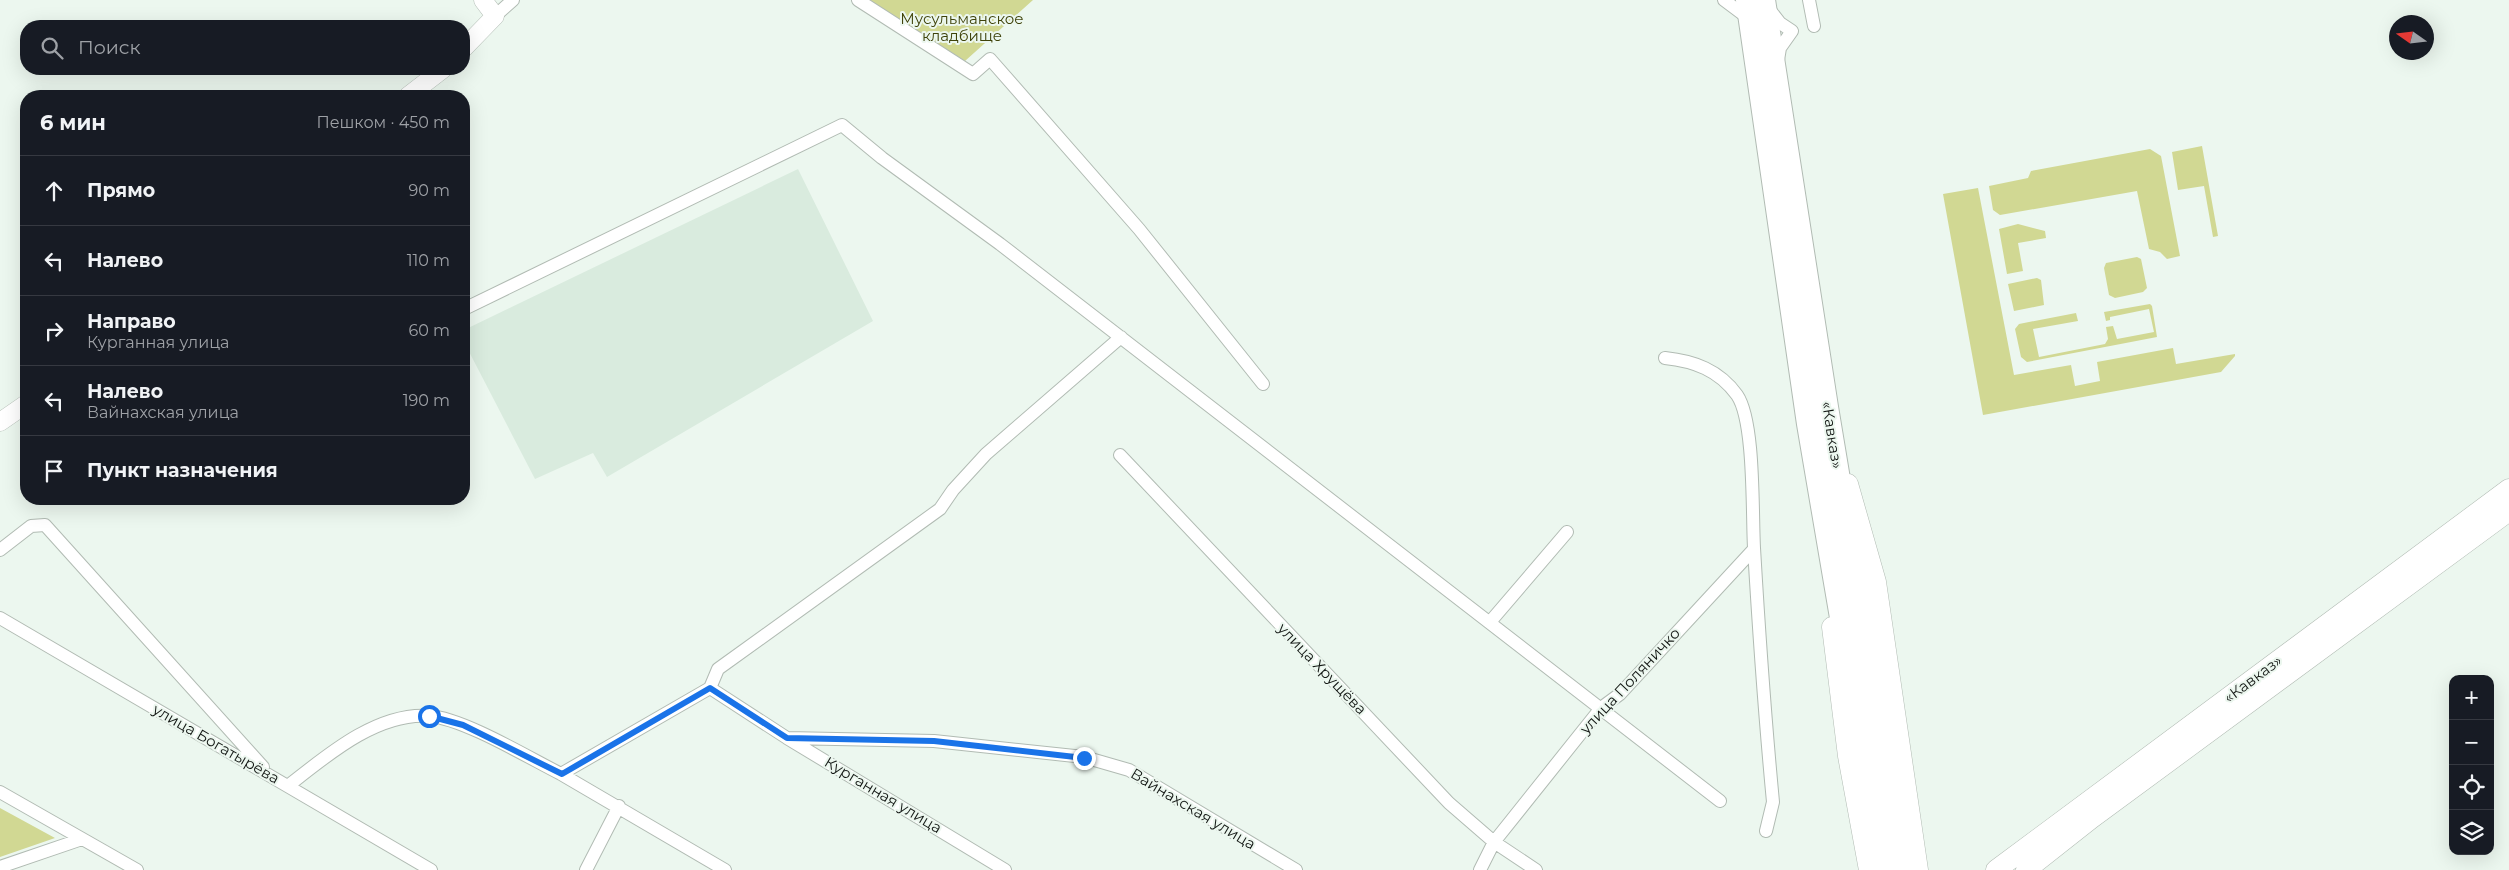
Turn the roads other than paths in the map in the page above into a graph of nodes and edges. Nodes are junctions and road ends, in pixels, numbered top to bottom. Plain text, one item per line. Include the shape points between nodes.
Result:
1 (483, 0) edge
2 (513, 0) edge
3 (858, 0) edge
4 (1724, 0) edge
5 (1765, 0) edge
6 (1809, 0) edge
7 (1749, 10) edge
8 (495, 16) junction
9 (1814, 26) dead end
10 (470, 42) edge
11 (434, 75) edge
12 (416, 90) edge
13 (470, 306) edge
14 (1121, 337) junction
15 (1665, 358) dead end
16 (1263, 384) dead end
17 (1827, 407) junction
18 (20, 408) edge
19 (0, 422) edge
20 (1808, 424) junction
21 (1120, 455) dead end
22 (2509, 489) edge
23 (2509, 512) edge
24 (1567, 532) dead end
25 (1754, 549) junction
26 (0, 550) edge
27 (0, 618) edge
28 (1490, 622) junction
29 (710, 688) junction
30 (1601, 708) junction
31 (787, 738) junction
32 (562, 774) junction
33 (272, 776) junction
34 (288, 786) junction
35 (0, 792) edge
36 (1720, 801) dead end
37 (619, 806) junction
38 (2092, 818) junction
39 (1766, 831) dead end
40 (82, 839) junction
41 (1494, 842) junction
42 (1915, 850) junction
43 (1866, 864) edge
44 (0, 867) edge
45 (137, 870) edge
46 (431, 870) edge
47 (586, 870) edge
48 (725, 870) edge
49 (1005, 870) edge
50 (1296, 870) edge
51 (1480, 870) edge
52 (1536, 870) edge
53 (1884, 870) edge
54 (1904, 870) edge
55 (1918, 870) edge
56 (1926, 870) edge
57 (1996, 870) edge
58 (2026, 870) edge
59 (2040, 870) edge

1 - 8 street
2 - 8 street
3 - 16 street via 973,74 990,59 1138,229
4 - 7 street
5 - 17 highway, «Кавказ»
6 - 9 street
7 - 20 highway, «Кавказ»
8 - 10 street
11 - 12 street
13 - 14 street via 842,125
14 - 28 street
14 - 29 street via 986,454 940,509 718,669
15 - 25 street via 1687,360 1715,372 1737,395 1748,420
17 - 42 main road via 1876,582
17 - 54 highway, «Кавказ»
18 - 19 street
20 - 43 main road via 1848,756
20 - 53 highway, «Кавказ»
21 - 41 street, улица Хрущёва via 1450,803
22 - 57 main road, «Кавказ»
23 - 38 main road, «Кавказ»
24 - 28 street
25 - 30 street, улица Поляничко via 1620,694
25 - 39 street via 1773,802
26 - 33 street via 32,526 45,526
27 - 33 street, улица Богатырёва
28 - 30 street
29 - 31 street, Курганная улица
29 - 32 street
30 - 36 street
30 - 41 street, улица Поляничко
31 - 49 street, Курганная улица
31 - 50 street, Вайнахская улица via 934,741 1084,758 1129,770
32 - 34 street via 463,725 429,716 392,720 341,744
32 - 37 street
33 - 34 street, улица Богатырёва
34 - 46 street, улица Богатырёва
35 - 40 street
37 - 47 street
37 - 48 street
38 - 58 main road, «Кавказ»
38 - 59 main road
40 - 44 street
40 - 45 street
41 - 51 street, улица Поляничко
41 - 52 street, улица Хрущёва
42 - 55 main road
42 - 56 main road

